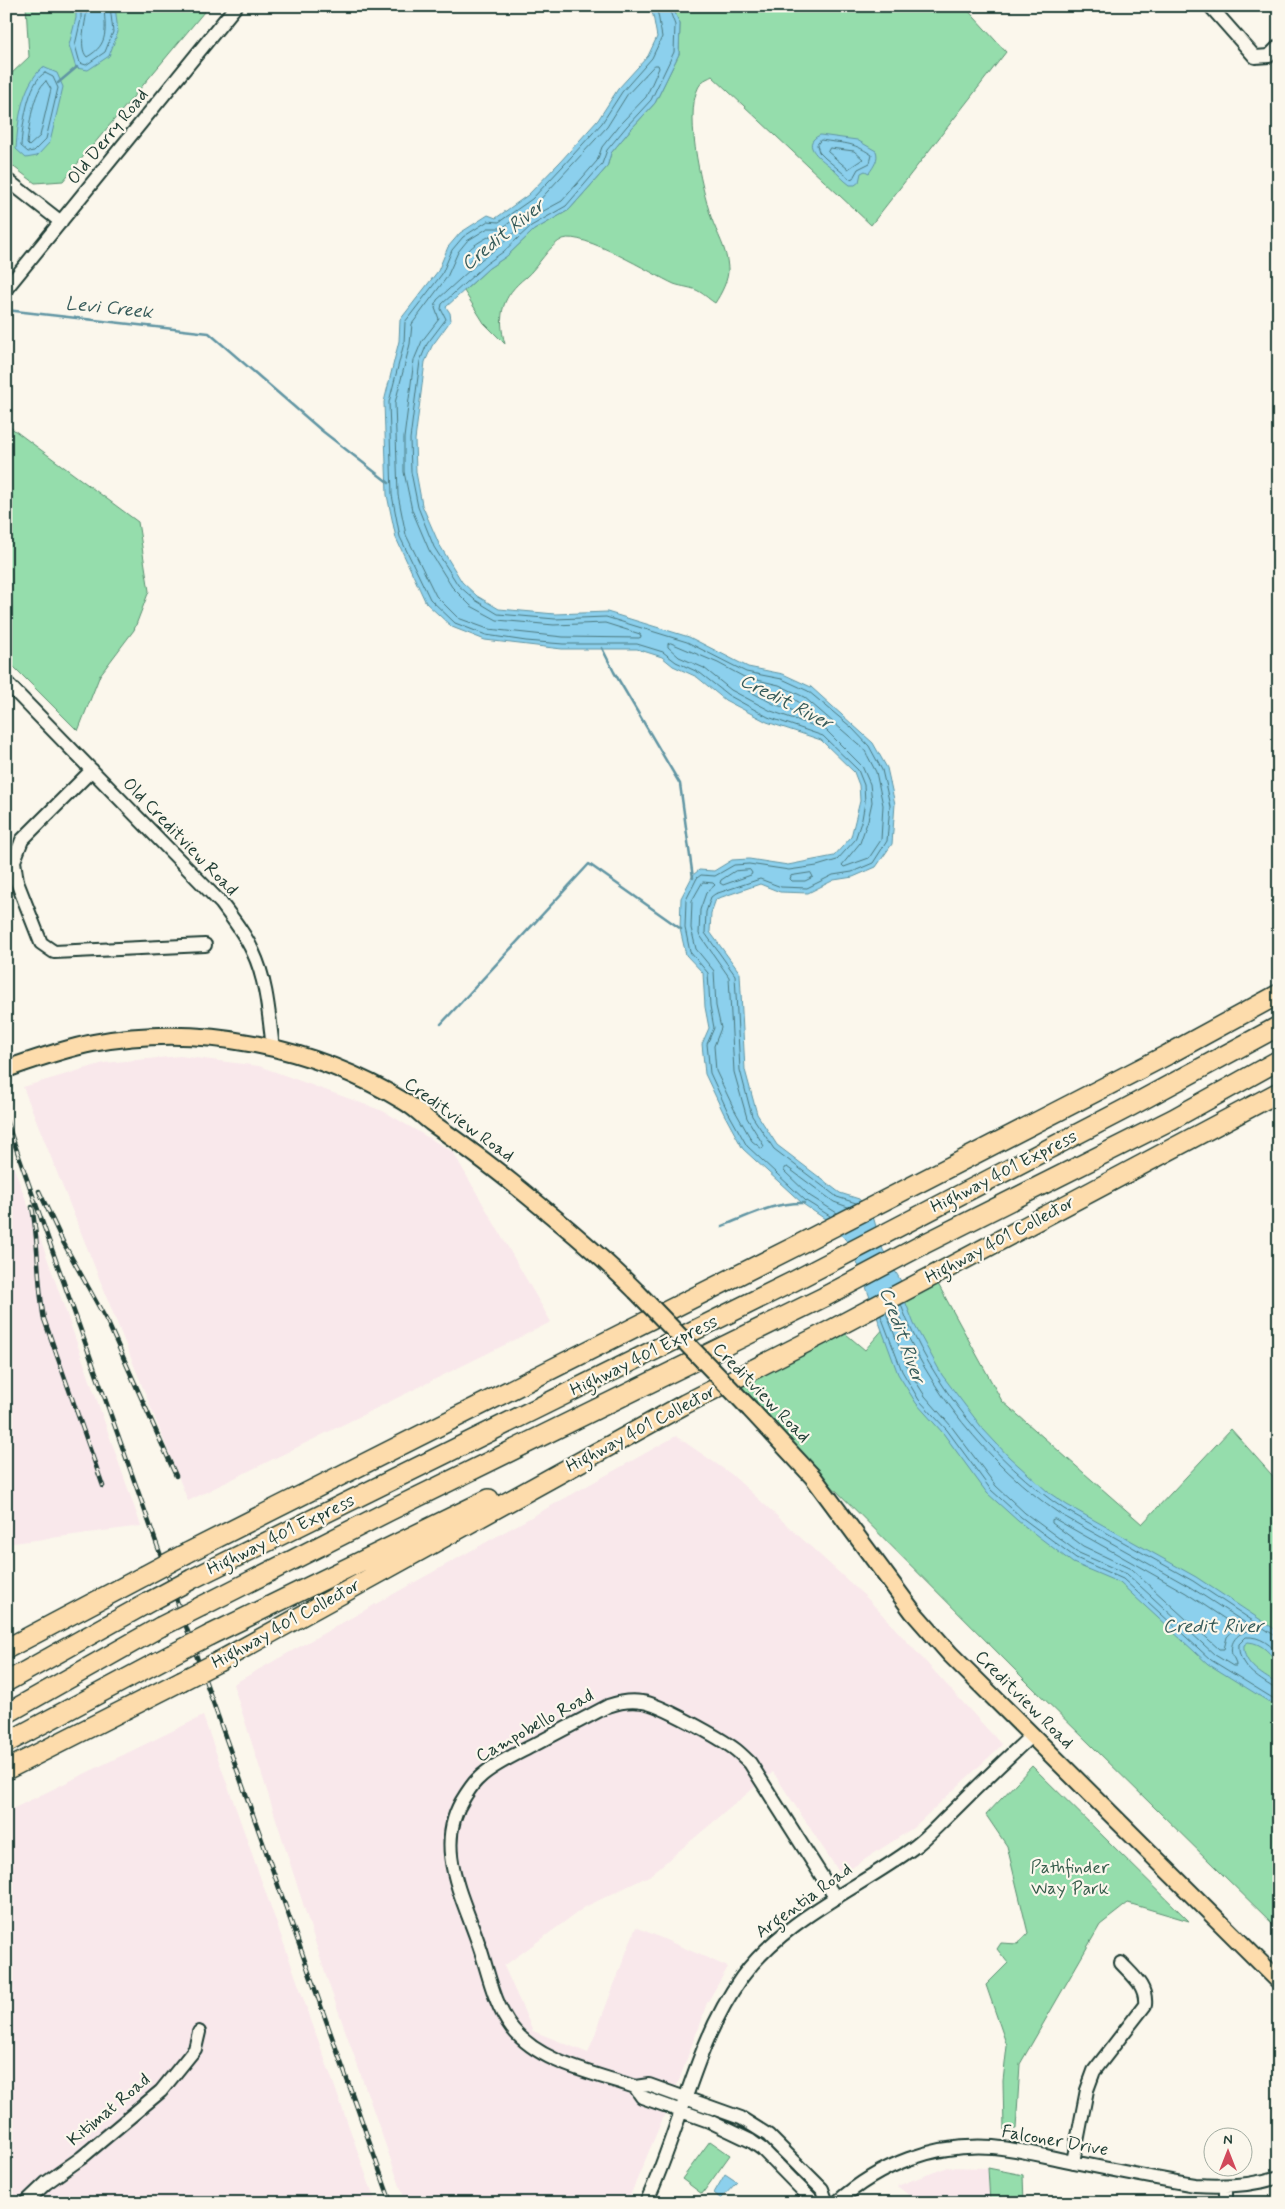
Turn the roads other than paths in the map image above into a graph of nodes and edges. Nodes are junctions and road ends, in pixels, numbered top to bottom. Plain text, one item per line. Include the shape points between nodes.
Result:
1 (236, 6) edge
2 (1210, 6) edge
3 (1279, 46) edge
4 (6, 180) edge
5 (61, 222) junction
6 (6, 289) edge
7 (6, 682) edge
8 (92, 770) junction
9 (205, 945) dead end
10 (1279, 994) edge
11 (1279, 1026) edge
12 (273, 1048) junction
13 (1279, 1060) edge
14 (6, 1069) edge
15 (1279, 1092) edge
16 (686, 1404) junction
17 (6, 1649) edge
18 (6, 1682) edge
19 (6, 1714) edge
20 (1031, 1736) junction
21 (6, 1742) edge
22 (6, 1770) edge
23 (835, 1897) junction
24 (1121, 1963) dead end
25 (1279, 1981) edge
26 (199, 2032) dead end
27 (635, 2086) junction
28 (686, 2098) junction
29 (681, 2112) junction
30 (1073, 2162) junction
31 (1279, 2177) edge
32 (1226, 2186) junction
33 (25, 2203) edge
34 (646, 2203) edge
35 (817, 2203) edge
36 (827, 2203) edge
37 (836, 2203) edge
38 (1226, 2203) edge

1 - 5 street, Old Derry Road
2 - 3 street via 1256,57 1269,56
4 - 5 street
5 - 6 street, Old Derry Road
7 - 8 street, Old Creditview Road
8 - 9 street via 22,840 14,861 17,882 41,943 54,952
8 - 12 street, Old Creditview Road via 222,903 242,930 263,983
10 - 17 highway, bridge via 907,1189 187,1553
11 - 18 highway, Highway 401 Express, bridge via 811,1272 192,1579
12 - 14 main road, Creditview Road via 212,1038 127,1039 92,1043
12 - 20 main road, Creditview Road, bridge via 327,1064 406,1103 479,1156 571,1231 636,1291 813,1477 913,1612
13 - 19 highway, Highway 401 Express, bridge via 1174,1119 824,1297 202,1606
15 - 16 highway, Highway 401 Collector
16 - 21 highway, bridge via 210,1635
16 - 22 highway, Highway 401 Collector, bridge via 220,1661
20 - 23 street, Argentia Road via 914,1848
20 - 25 main road, Creditview Road
23 - 27 street, Campobello Road via 750,1763 736,1750 654,1704 626,1702 608,1706 513,1756 479,1778 464,1796 454,1816 450,1851 452,1873 495,1996 512,2028 535,2048 551,2058
23 - 28 street, Argentia Road via 766,1948 742,1977 717,2017
24 - 30 street via 1144,1988 1145,2006 1094,2071 1087,2090
26 - 33 street, Kitimat Road via 195,2049 161,2091
27 - 28 street, Campobello Road via 649,2085
27 - 29 street, Campobello Road via 642,2097
28 - 29 street, Argentia Road
28 - 36 street, Campobello Road via 741,2118 768,2134 822,2189
29 - 34 street, Argentia Road
29 - 35 street, Campobello Road via 751,2141
30 - 32 street, Falconer Drive via 1173,2182
30 - 37 street, Falconer Drive via 994,2147 946,2149 884,2169
31 - 32 street, Falconer Drive
32 - 38 street

